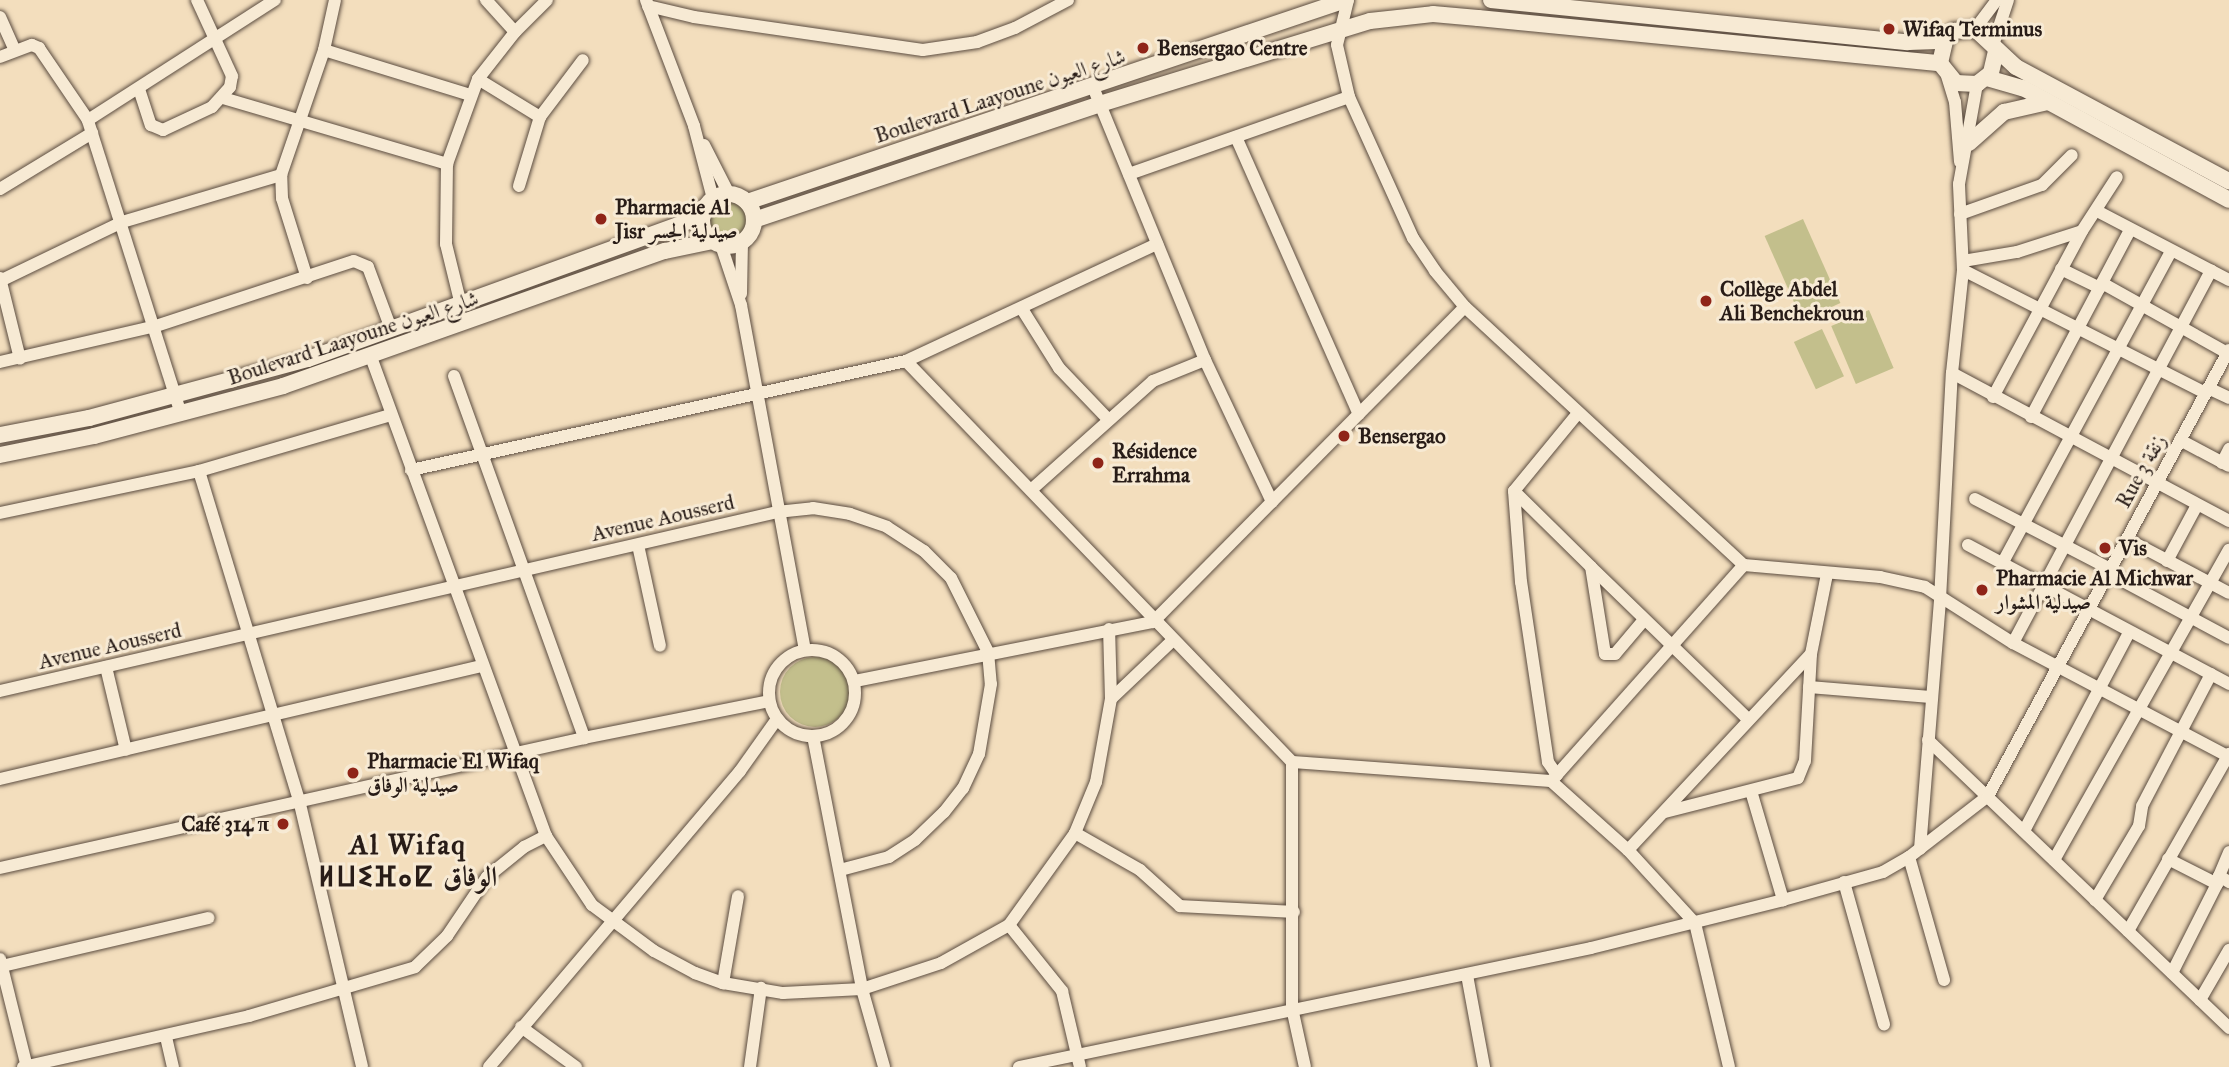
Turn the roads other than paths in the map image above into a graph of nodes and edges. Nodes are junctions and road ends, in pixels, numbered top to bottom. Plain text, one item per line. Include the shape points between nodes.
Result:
1 (197, 0) edge
2 (275, 0) edge
3 (335, 0) edge
4 (486, 0) edge
5 (547, 0) edge
6 (1347, 0) edge
7 (1491, 0) edge
8 (1997, 0) edge
9 (2008, 0) edge
10 (1061, 1) edge
11 (647, 3) edge
12 (0, 17) edge
13 (1341, 29) junction
14 (1975, 29) junction
15 (515, 32) junction
16 (215, 38) junction
17 (1944, 41) junction
18 (1995, 47) junction
19 (15, 50) junction
20 (324, 50) junction
21 (0, 57) edge
22 (583, 60) dead end
23 (1943, 70) junction
24 (478, 79) junction
25 (1982, 81) junction
26 (1093, 87) junction
27 (139, 89) junction
28 (470, 96) junction
29 (1349, 97) junction
30 (223, 98) junction
31 (2048, 102) junction
32 (1100, 104) junction
33 (540, 117) junction
34 (88, 120) junction
35 (300, 120) junction
36 (92, 133) junction
37 (1236, 137) junction
38 (1969, 143) junction
39 (2072, 155) dead end
40 (447, 164) junction
41 (1960, 169) junction
42 (1129, 174) junction
43 (281, 175) junction
44 (2118, 177) dead end
45 (2229, 181) edge
46 (519, 186) dead end
47 (0, 189) edge
48 (721, 197) junction
49 (2229, 200) edge
50 (747, 202) junction
51 (2097, 211) junction
52 (1960, 214) junction
53 (703, 216) junction
54 (754, 220) junction
55 (122, 222) junction
56 (2130, 230) junction
57 (2082, 231) junction
58 (743, 242) junction
59 (717, 243) junction
60 (1157, 244) junction
61 (2171, 251) junction
62 (1963, 265) junction
63 (2061, 269) junction
64 (2210, 270) junction
65 (307, 278) junction
66 (0, 280) edge
67 (2229, 280) edge
68 (2101, 286) junction
69 (461, 305) junction
70 (741, 305) junction
71 (2142, 306) junction
72 (1465, 307) junction
73 (2039, 308) junction
74 (1022, 309) junction
75 (156, 326) junction
76 (2179, 328) junction
77 (391, 329) junction
78 (2080, 329) junction
79 (2117, 349) junction
80 (2228, 351) edge
81 (371, 357) junction
82 (20, 359) junction
83 (1205, 360) junction
84 (906, 361) junction
85 (0, 362) edge
86 (2157, 369) junction
87 (1952, 373) junction
88 (454, 376) dead end
89 (755, 391) junction
90 (2207, 391) junction
91 (175, 396) junction
92 (1993, 397) junction
93 (2229, 398) edge
94 (1578, 413) junction
95 (181, 414) junction
96 (1359, 414) junction
97 (391, 415) junction
98 (2031, 417) junction
99 (1107, 418) junction
100 (0, 435) edge
101 (2068, 437) junction
102 (2180, 440) junction
103 (2229, 449) edge
104 (482, 452) junction
105 (0, 455) edge
106 (2108, 459) junction
107 (2226, 464) edge
108 (411, 470) junction
109 (199, 471) junction
110 (2155, 484) junction
111 (1031, 490) junction
112 (1514, 491) junction
113 (1975, 499) dead end
114 (1272, 502) junction
115 (2197, 505) junction
116 (777, 512) junction
117 (0, 513) edge
118 (2229, 521) edge
119 (2024, 522) junction
120 (2127, 539) junction
121 (638, 545) junction
122 (1968, 545) dead end
123 (2064, 545) junction
124 (2229, 550) edge
125 (2167, 561) junction
126 (2003, 562) junction
127 (1744, 565) junction
128 (526, 567) junction
129 (1591, 567) junction
130 (2109, 571) junction
131 (1827, 574) junction
132 (2209, 582) junction
133 (452, 584) junction
134 (2044, 584) junction
135 (2229, 593) edge
136 (1940, 599) junction
137 (2090, 609) junction
138 (2192, 617) junction
139 (1643, 621) junction
140 (1153, 622) junction
141 (1109, 629) junction
142 (2129, 633) junction
143 (250, 634) junction
144 (2229, 638) edge
145 (1172, 641) junction
146 (2013, 643) junction
147 (660, 646) dead end
148 (1670, 646) junction
149 (805, 650) junction
150 (988, 652) junction
151 (1811, 654) junction
152 (2173, 654) junction
153 (482, 666) junction
154 (106, 667) junction
155 (2058, 668) junction
156 (2211, 674) junction
157 (855, 681) junction
158 (2229, 684) edge
159 (1809, 687) junction
160 (2100, 690) junction
161 (0, 691) edge
162 (1931, 697) junction
163 (1111, 699) junction
164 (769, 701) junction
165 (2141, 710) junction
166 (273, 716) junction
167 (778, 719) junction
168 (1748, 719) junction
169 (2180, 731) junction
170 (813, 736) junction
171 (584, 738) junction
172 (1928, 740) junction
173 (126, 750) junction
174 (513, 755) junction
175 (2229, 756) edge
176 (1292, 762) junction
177 (1554, 778) junction
178 (0, 779) edge
179 (1751, 791) junction
180 (1988, 796) junction
181 (299, 800) junction
182 (1664, 813) junction
183 (2024, 831) junction
184 (1075, 833) junction
185 (546, 836) junction
186 (1628, 850) junction
187 (2229, 852) edge
188 (1914, 853) junction
189 (2168, 859) junction
190 (2054, 860) junction
191 (0, 868) edge
192 (840, 870) junction
193 (2222, 881) edge
194 (1844, 882) junction
195 (738, 896) dead end
196 (1783, 900) junction
197 (2095, 900) junction
198 (1294, 912) junction
199 (208, 918) dead end
200 (610, 921) junction
201 (1695, 923) junction
202 (1009, 925) junction
203 (2128, 931) junction
204 (2229, 950) edge
205 (1, 963) edge
206 (2172, 973) junction
207 (1467, 975) junction
208 (1944, 980) dead end
209 (723, 983) junction
210 (761, 988) junction
211 (346, 989) junction
212 (862, 989) junction
213 (2200, 1000) junction
214 (1292, 1008) junction
215 (1884, 1024) dead end
216 (521, 1027) junction
217 (2229, 1028) edge
218 (166, 1037) junction
219 (1079, 1060) edge
220 (25, 1067) edge
221 (173, 1067) edge
222 (362, 1067) edge
223 (489, 1067) edge
224 (576, 1067) edge
225 (750, 1067) edge
226 (884, 1067) edge
227 (1019, 1067) edge
228 (1305, 1067) edge
229 (1484, 1067) edge
230 (1729, 1067) edge

1 - 16 street
2 - 16 street
3 - 20 street
4 - 15 street
5 - 15 street
6 - 13 street
6 - 26 street, Boulevard Laayoune شارع العيون
7 - 17 street via 1908,42
8 - 14 street
9 - 18 street
10 - 11 street via 1015,28 977,42 923,50 694,17
11 - 48 street
12 - 19 street
13 - 23 street, Boulevard Laayoune شارع العيون via 1370,20 1433,14
13 - 29 street via 1338,45
13 - 32 street, Boulevard Laayoune شارع العيون
14 - 17 street via 1954,31
14 - 18 street
15 - 24 street
16 - 27 street
16 - 30 street via 232,76
17 - 23 street
18 - 25 street via 1995,66
18 - 45 street via 2016,67
19 - 21 street
19 - 34 street via 32,45 45,54
20 - 28 street
20 - 35 street
22 - 33 street
23 - 25 street via 1955,83
23 - 41 street via 1955,103
24 - 28 street
24 - 33 street
25 - 31 street via 2014,84
25 - 38 street
26 - 32 street
26 - 50 street, Boulevard Laayoune شارع العيون
27 - 30 street via 151,125 163,130
27 - 34 street
28 - 40 street
29 - 37 street
29 - 72 street via 1413,238
30 - 35 street
31 - 38 street via 2004,112
31 - 49 street
32 - 42 street
32 - 54 street, Boulevard Laayoune شارع العيون
33 - 46 street
34 - 36 street
35 - 40 street
35 - 43 street
36 - 47 street
36 - 55 street
37 - 42 street
37 - 96 street
38 - 41 street
39 - 52 street via 2042,185
40 - 69 street via 446,244
41 - 52 street
42 - 60 street
43 - 55 street
43 - 65 street via 282,198
44 - 51 street
48 - 50 street
48 - 53 street
50 - 54 street
51 - 56 street
51 - 57 street
52 - 62 street
53 - 59 street via 704,230
53 - 69 street, Boulevard Laayoune شارع العيون
54 - 58 street
55 - 66 street
55 - 75 street
56 - 61 street
56 - 68 street
57 - 62 street
57 - 63 street
58 - 59 street
58 - 70 street
59 - 70 street
59 - 81 street, Boulevard Laayoune شارع العيون via 666,251
60 - 74 street
60 - 83 street
61 - 64 street
61 - 71 street
62 - 73 street
62 - 87 street
63 - 68 street
63 - 73 street
64 - 67 street
64 - 76 street
65 - 75 street
65 - 77 street via 361,261 368,267
66 - 82 street
68 - 71 street
68 - 78 street
69 - 77 street, Boulevard Laayoune شارع العيون
70 - 89 street
71 - 76 street
71 - 79 street
72 - 94 street
72 - 96 street
73 - 78 street
73 - 92 street
74 - 84 street
74 - 99 street via 1059,368
75 - 82 street
75 - 91 street
76 - 80 street
76 - 86 street
77 - 91 street, Boulevard Laayoune شارع العيون via 288,365
78 - 79 street
78 - 98 street
79 - 86 street
79 - 101 street
80 - 90 street, Rue 3 زنقة
81 - 95 street, Boulevard Laayoune شارع العيون
81 - 97 street
82 - 85 street
83 - 99 street via 1153,381
83 - 114 street
84 - 89 street
84 - 111 street
86 - 90 street
86 - 106 street
87 - 92 street
87 - 136 street
88 - 104 street
89 - 104 street
89 - 116 street
90 - 93 street
90 - 102 street, Rue 3 زنقة
91 - 95 street
91 - 100 street, Boulevard Laayoune شارع العيون
92 - 98 street
94 - 112 street
94 - 127 street
95 - 105 street, Boulevard Laayoune شارع العيون
96 - 114 street
97 - 108 street
97 - 109 street
98 - 101 street
99 - 111 street
101 - 106 street
101 - 119 street
102 - 107 street
102 - 110 street, Rue 3 زنقة
103 - 107 street
104 - 108 street
104 - 128 street
106 - 110 street
106 - 123 street
108 - 133 street
109 - 117 street
109 - 143 street
110 - 115 street
110 - 120 street, Rue 3 زنقة
111 - 140 street
112 - 129 street
112 - 177 street via 1520,570
113 - 119 street
114 - 140 street
115 - 118 street
115 - 125 street
116 - 121 street, Avenue Aousserd
116 - 149 street
116 - 150 street, Avenue Aousserd via 813,508 850,514 887,527 925,551 951,578
119 - 123 street
119 - 126 street
120 - 125 street
120 - 130 street, Rue 3 زنقة
121 - 128 street, Avenue Aousserd
121 - 147 street
122 - 126 street
123 - 130 street
123 - 134 street
124 - 132 street
125 - 132 street
126 - 134 street
127 - 131 street
127 - 148 street
128 - 133 street, Avenue Aousserd
128 - 171 street
129 - 139 street
129 - 139 street via 1605,654 1615,654
130 - 137 street, Rue 3 زنقة
130 - 138 street
131 - 136 street via 1909,581
131 - 151 street
132 - 135 street
132 - 138 street
133 - 143 street, Avenue Aousserd
133 - 153 street
134 - 137 street
134 - 146 street
136 - 146 street
136 - 162 street
137 - 142 street
137 - 155 street, Rue 3 زنقة
138 - 144 street
138 - 152 street
139 - 148 street
140 - 141 street
140 - 145 street
141 - 150 street
141 - 163 street
142 - 152 street
142 - 160 street
143 - 154 street, Avenue Aousserd
143 - 166 street
145 - 163 street
145 - 176 street
146 - 155 street
148 - 168 street
148 - 177 street
149 - 157 street via 818,649 841,660
149 - 164 street via 792,654 773,674
150 - 157 street
150 - 192 street, Avenue Aousserd via 991,684 986,724 979,754 963,788 915,840 889,857
151 - 159 street
151 - 168 street
152 - 156 street
152 - 165 street
153 - 166 street
153 - 174 street
154 - 161 street, Avenue Aousserd
154 - 173 street
155 - 160 street
155 - 180 street, Rue 3 زنقة
156 - 158 street
156 - 169 street
157 - 170 street via 852,712 829,733
159 - 162 street
159 - 179 street via 1804,770 1787,783
160 - 165 street
160 - 183 street
162 - 172 street
163 - 184 street via 1096,782
164 - 167 street
164 - 171 street
165 - 169 street
165 - 190 street
166 - 173 street
166 - 181 street
167 - 170 street via 793,732
167 - 200 street via 740,771
168 - 182 street
169 - 175 street
169 - 197 street via 2142,806 2139,826
170 - 192 street
171 - 174 street
172 - 180 street
172 - 188 street
173 - 178 street
174 - 181 street
174 - 185 street
175 - 189 street
176 - 177 street
176 - 198 street
177 - 186 street
179 - 182 street
179 - 196 street
180 - 183 street
180 - 188 street
181 - 191 street
181 - 211 street
182 - 186 street
183 - 190 street
184 - 198 street via 1140,870 1180,905
184 - 202 street
185 - 200 street via 578,889
185 - 211 street via 524,847 487,877 429,958
186 - 201 street
187 - 193 street
188 - 194 street via 1883,872
188 - 208 street
189 - 193 street
189 - 203 street
190 - 197 street
192 - 212 street
193 - 206 street
194 - 196 street
194 - 215 street
195 - 209 street
196 - 201 street
197 - 203 street
198 - 214 street
199 - 205 street
200 - 209 street via 654,951
200 - 216 street
201 - 207 street
201 - 230 street
202 - 212 street via 941,963
202 - 219 street via 1062,991
203 - 206 street
204 - 213 street
205 - 220 street
206 - 213 street
207 - 214 street
207 - 229 street
209 - 210 street
210 - 212 street via 797,993
210 - 225 street
211 - 218 street
211 - 222 street
212 - 226 street
213 - 217 street
214 - 219 street
214 - 228 street
216 - 223 street
216 - 224 street
218 - 220 street
218 - 221 street
219 - 227 street

